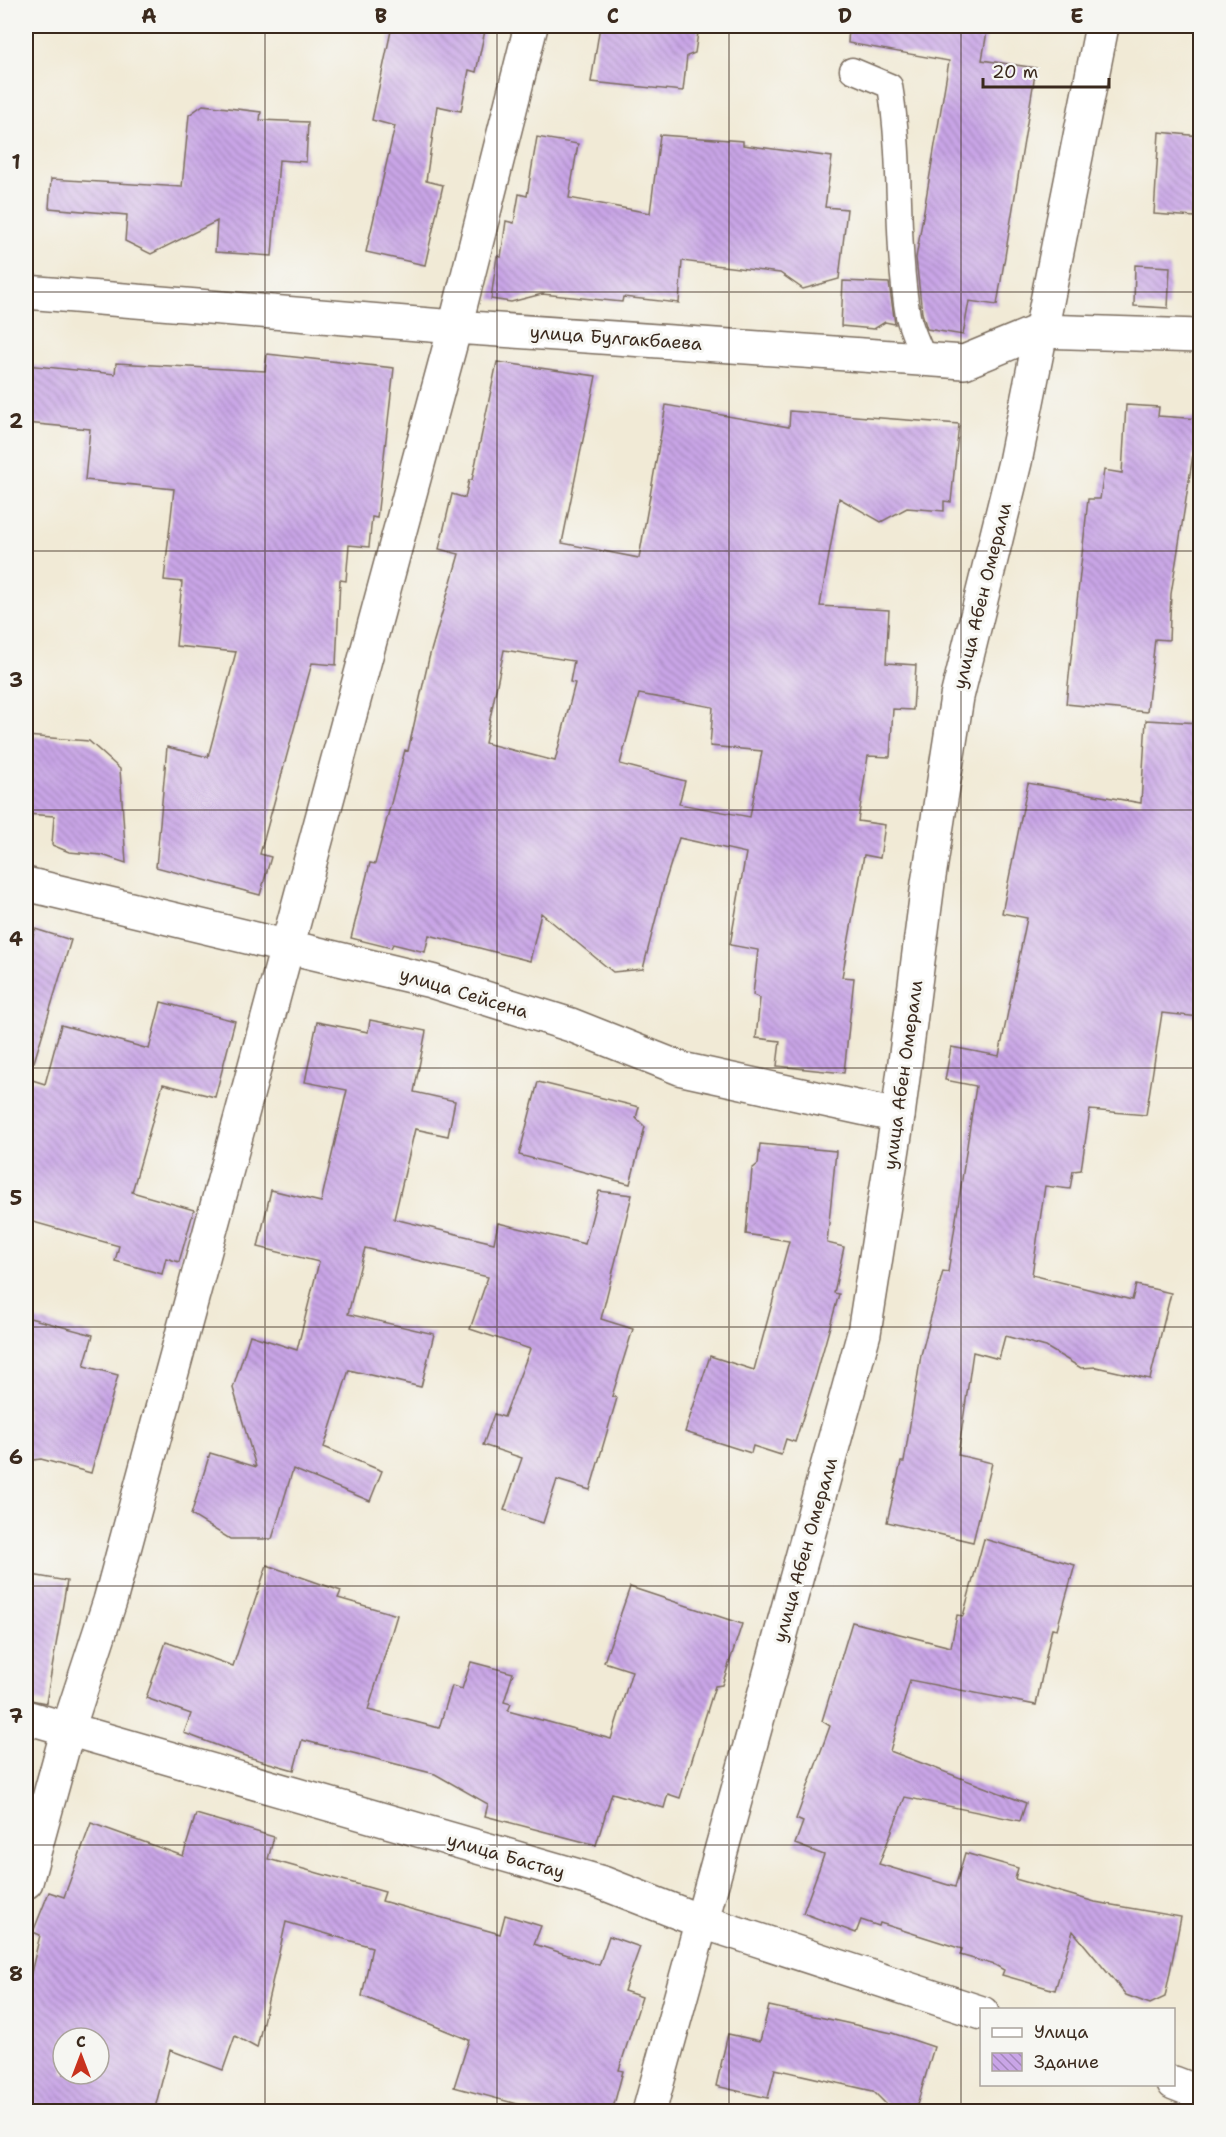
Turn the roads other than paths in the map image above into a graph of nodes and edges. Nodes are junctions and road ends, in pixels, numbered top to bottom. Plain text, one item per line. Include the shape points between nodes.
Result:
1 (531, 26) edge
2 (1102, 26) edge
3 (852, 70) dead end
4 (26, 292) edge
5 (454, 327) junction
6 (1040, 332) junction
7 (1200, 336) edge
8 (924, 359) junction
9 (26, 884) edge
10 (286, 945) junction
11 (898, 1116) junction
12 (26, 1717) edge
13 (68, 1730) junction
14 (26, 1882) edge
15 (700, 1921) junction
16 (980, 2013) edge
17 (1175, 2084) edge
18 (1200, 2093) edge
19 (649, 2112) edge

1 - 5 street
2 - 6 street, улица Абен Омерали
3 - 8 lane via 890,87 896,124 898,222 909,318
4 - 5 street, улица Булгакбаева
5 - 8 street, улица Булгакбаева
5 - 10 street
6 - 7 street, улица Булгакбаева
6 - 8 street, улица Булгакбаева via 964,362
6 - 11 street, улица Абен Омерали via 1015,462 957,698
9 - 10 street, улица Сейсена
10 - 11 street, улица Сейсена via 431,981 571,1025 682,1069
10 - 13 street via 110,1601
11 - 15 street, улица Абен Омерали via 864,1333
12 - 13 street, улица Бастау
13 - 14 street
13 - 15 street, улица Бастау via 603,1883
15 - 16 street, улица Бастау
15 - 19 street, улица Абен Омерали
17 - 18 street

